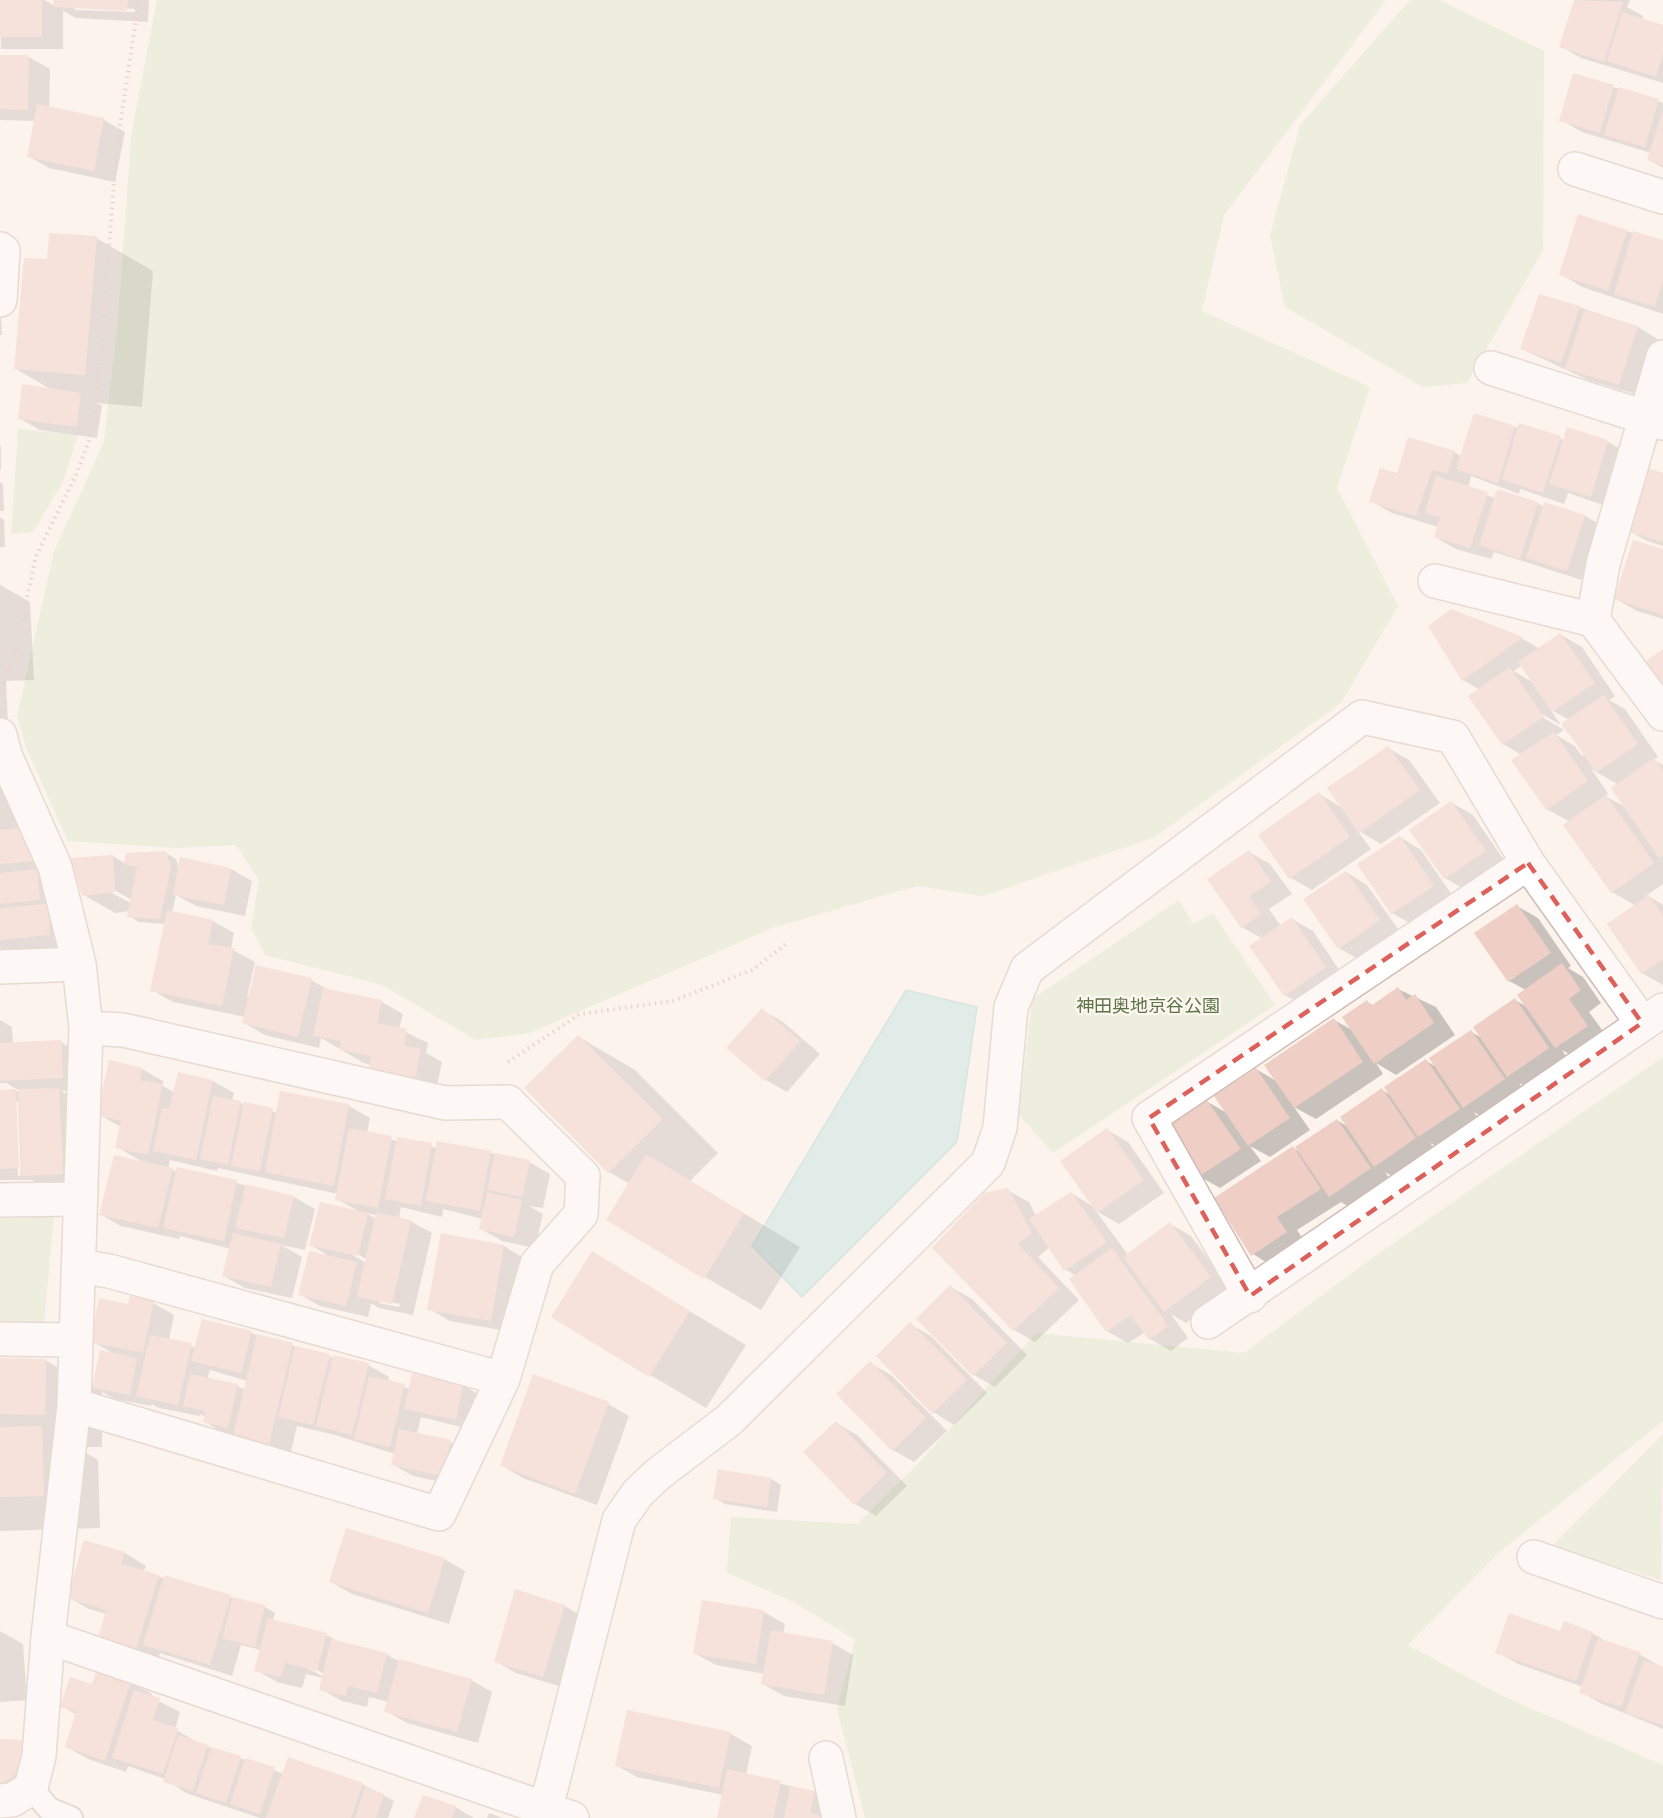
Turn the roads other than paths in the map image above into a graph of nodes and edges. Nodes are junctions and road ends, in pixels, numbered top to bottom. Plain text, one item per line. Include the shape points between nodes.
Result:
1 (1575, 169) dead end
2 (1663, 197) edge
3 (0, 249) edge
4 (0, 300) edge
5 (1663, 357) edge
6 (1491, 368) dead end
7 (1654, 420) edge
8 (1436, 580) dead end
9 (1593, 620) junction
10 (1663, 714) edge
11 (2, 749) edge
12 (1528, 863) junction
13 (79, 964) junction
14 (0, 967) edge
15 (1653, 1016) edge
16 (86, 1028) junction
17 (80, 1199) junction
18 (0, 1200) edge
19 (78, 1266) junction
20 (1250, 1296) junction
21 (1208, 1322) dead end
22 (0, 1339) edge
23 (76, 1340) junction
24 (502, 1379) junction
25 (74, 1405) junction
26 (1534, 1557) dead end
27 (1663, 1602) edge
28 (48, 1637) junction
29 (826, 1758) dead end
30 (0, 1801) edge
31 (41, 1805) edge
32 (559, 1813) edge
33 (70, 1818) edge
34 (839, 1818) edge

1 - 2 street
3 - 4 street
5 - 7 street
6 - 7 street
7 - 9 street via 1603,564
8 - 9 street
9 - 10 street
11 - 13 street via 55,867
12 - 15 street
12 - 20 street via 1149,1118
12 - 32 street via 1453,737 1362,717 1027,969 1011,1007 1000,1128 988,1163 729,1420 645,1487 619,1520
13 - 14 street
13 - 16 street
15 - 20 street
16 - 17 street
16 - 24 street via 123,1030 445,1103 508,1102 583,1176 581,1214 537,1264
17 - 18 street
17 - 19 street
19 - 23 street
19 - 24 street via 110,1271
20 - 21 street
22 - 23 street
23 - 25 street
24 - 25 street via 439,1514
25 - 28 street
26 - 27 street
28 - 31 street via 39,1756
28 - 32 street
29 - 34 street
30 - 31 street
31 - 33 lane

